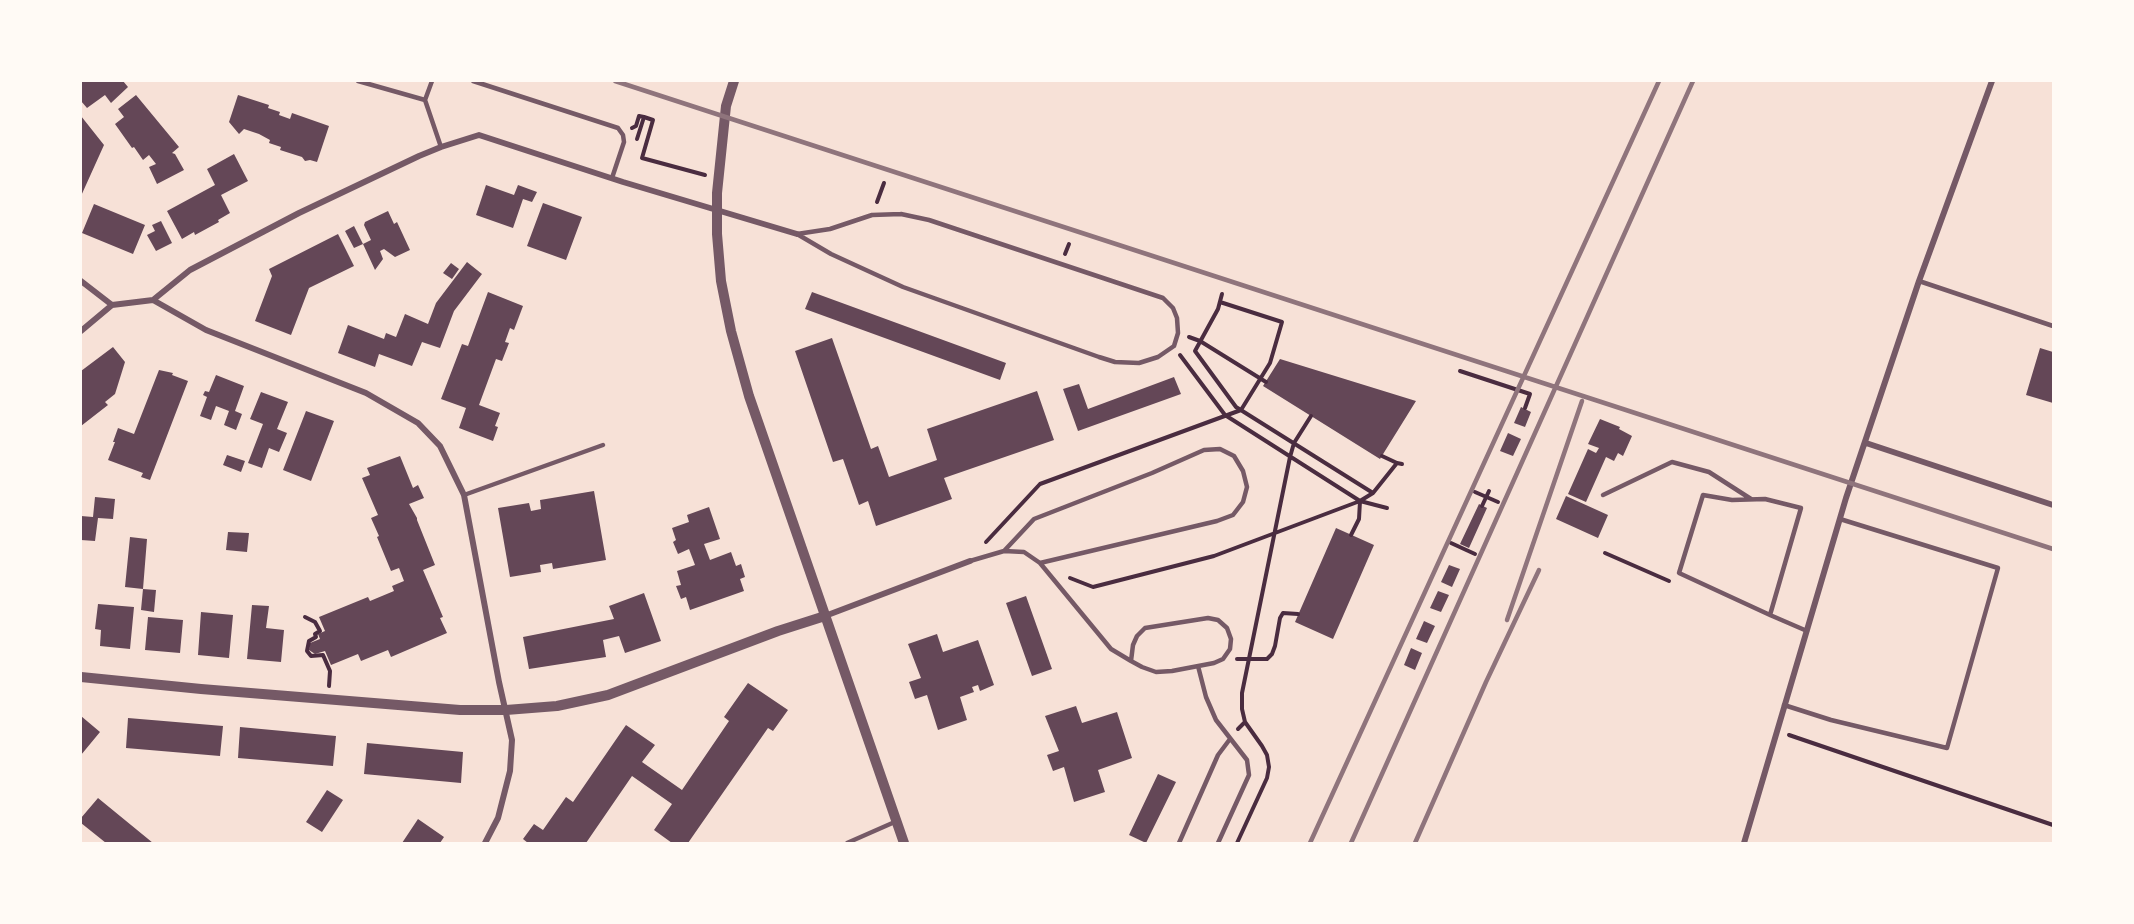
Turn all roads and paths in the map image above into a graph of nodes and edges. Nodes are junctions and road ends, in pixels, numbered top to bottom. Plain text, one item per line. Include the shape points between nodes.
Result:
1 (358, 81) edge
2 (432, 81) edge
3 (473, 81) edge
4 (734, 81) edge
5 (1992, 81) edge
6 (425, 100) junction
7 (644, 117) dead end
8 (653, 120) dead end
9 (636, 126) dead end
10 (441, 147) junction
11 (612, 178) junction
12 (718, 178) junction
13 (884, 183) dead end
14 (872, 215) junction
15 (797, 234) junction
16 (81, 281) edge
17 (1919, 281) junction
18 (1222, 294) dead end
19 (153, 300) junction
20 (1220, 302) junction
21 (112, 305) junction
22 (2053, 326) edge
23 (81, 331) edge
24 (1178, 333) junction
25 (1200, 341) junction
26 (1173, 346) junction
27 (1460, 371) dead end
28 (1260, 378) junction
29 (1266, 382) dead end
30 (1525, 408) dead end
31 (1241, 410) junction
32 (1225, 415) junction
33 (1311, 416) dead end
34 (1294, 443) junction
35 (1866, 443) junction
36 (603, 445) dead end
37 (1382, 456) dead end
38 (1290, 457) junction
39 (1475, 492) dead end
40 (1373, 493) junction
41 (1487, 494) junction
42 (464, 495) junction
43 (1603, 495) dead end
44 (1751, 500) junction
45 (1360, 501) junction
46 (1498, 502) dead end
47 (2053, 505) edge
48 (1482, 506) dead end
49 (1387, 508) dead end
50 (1840, 519) junction
51 (1276, 532) junction
52 (1352, 535) dead end
53 (1451, 543) dead end
54 (1004, 551) junction
55 (1475, 554) dead end
56 (970, 561) junction
57 (1040, 563) junction
58 (1065, 576) dead end
59 (1298, 614) dead end
60 (1770, 615) junction
61 (825, 616) junction
62 (305, 617) dead end
63 (1807, 632) junction
64 (1250, 659) junction
65 (1131, 661) junction
66 (1198, 666) junction
67 (81, 677) edge
68 (329, 699) junction
69 (1784, 705) junction
70 (506, 710) junction
71 (1777, 731) junction
72 (1230, 739) junction
73 (897, 821) junction
74 (2053, 825) edge
75 (485, 843) edge
76 (847, 843) edge
77 (904, 843) edge
78 (1179, 843) edge
79 (1218, 843) edge
80 (1744, 843) edge

1 - 6 lane
2 - 6 lane
3 - 11 lane via 618,128 624,142
4 - 12 street via 726,106
5 - 17 street
6 - 10 lane
7 - 9 path via 639,116
8 - 12 path via 642,158
10 - 11 street via 479,135
10 - 19 street via 299,213 190,270
11 - 15 street
12 - 61 street via 719,258 731,331 749,396
13 - 14 path
14 - 15 lane via 830,229
14 - 24 lane via 901,214 929,220 1147,291 1173,308
15 - 26 lane via 903,287 1115,362 1139,363 1158,357
16 - 21 street
17 - 22 lane
17 - 35 street
18 - 20 path
19 - 21 street
19 - 42 street via 206,330 366,393 418,423 440,446
20 - 25 path
20 - 28 path via 1282,322
21 - 23 street
24 - 25 path
24 - 26 lane
25 - 28 path
25 - 31 path via 1195,351
26 - 32 path
27 - 30 path via 1530,394
28 - 29 path
28 - 31 path
31 - 32 path
31 - 34 path
32 - 38 path
32 - 56 path via 1040,484
33 - 34 path
34 - 38 path
34 - 40 path
35 - 47 street
35 - 50 street
36 - 42 lane
37 - 40 path via 1399,463
38 - 45 path
38 - 51 path
39 - 41 path
40 - 45 path
41 - 46 path
41 - 48 path
42 - 70 street
43 - 44 lane via 1671,462 1708,472
44 - 60 lane via 1765,499 1801,508
44 - 60 lane via 1703,495 1679,573
45 - 49 path
45 - 51 path
45 - 52 path via 1359,519
50 - 63 street
50 - 69 lane via 1998,568 1947,748
51 - 58 path via 1214,556 1093,587
51 - 64 path
53 - 55 path
54 - 56 lane
54 - 57 lane via 1024,552
54 - 57 lane via 1034,519 1204,450 1220,449 1234,456 1243,471 1247,487 1243,502 1233,515
56 - 61 street
57 - 65 lane via 1111,649
59 - 64 path via 1284,613 1280,618 1275,646 1267,659
60 - 63 lane
61 - 70 street via 608,694 557,706
61 - 73 street
62 - 68 path via 315,622 320,632 306,647 311,656 323,655 330,671
63 - 69 street
64 - 72 path via 1242,693 1245,722
65 - 66 lane via 1156,672
65 - 66 lane via 1133,645 1145,628 1208,618 1218,620 1227,628 1230,649 1223,659
66 - 72 lane via 1216,720
67 - 68 street
68 - 70 street
69 - 71 street
70 - 75 street via 512,740 510,771 498,818
71 - 74 path
71 - 80 street
72 - 78 lane via 1218,755
72 - 79 lane via 1247,760 1249,775
73 - 76 lane
73 - 77 street

